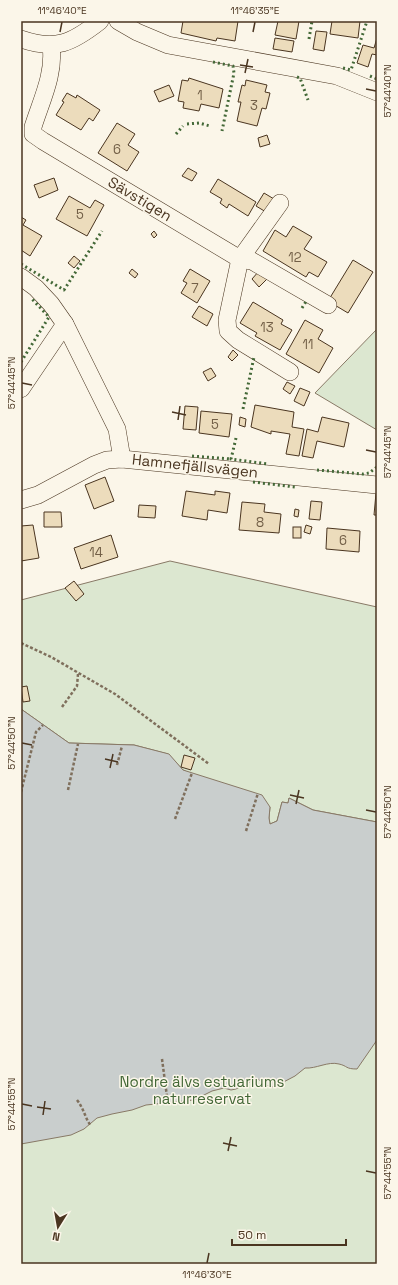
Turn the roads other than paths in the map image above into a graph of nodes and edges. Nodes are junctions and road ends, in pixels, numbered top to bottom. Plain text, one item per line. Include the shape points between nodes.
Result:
1 (100, 21) edge
2 (118, 21) edge
3 (21, 39) edge
4 (51, 46) junction
5 (377, 92) edge
6 (280, 203) dead end
7 (240, 259) junction
8 (21, 278) edge
9 (328, 305) dead end
10 (65, 324) junction
11 (290, 372) dead end
12 (21, 389) edge
13 (122, 459) junction
14 (377, 485) edge
15 (21, 500) edge

1 - 4 street via 80,35
2 - 5 street via 168,45 337,76
3 - 4 street
4 - 7 street, Sävstigen via 53,59 33,134
6 - 7 street
7 - 9 street, Sävstigen via 252,261
7 - 11 street via 227,320 228,332
8 - 10 street via 36,288
10 - 12 street
10 - 13 street via 116,429
13 - 14 street, Hamnefjällsvägen
13 - 15 street, Hamnefjällsvägen via 94,465 38,495

